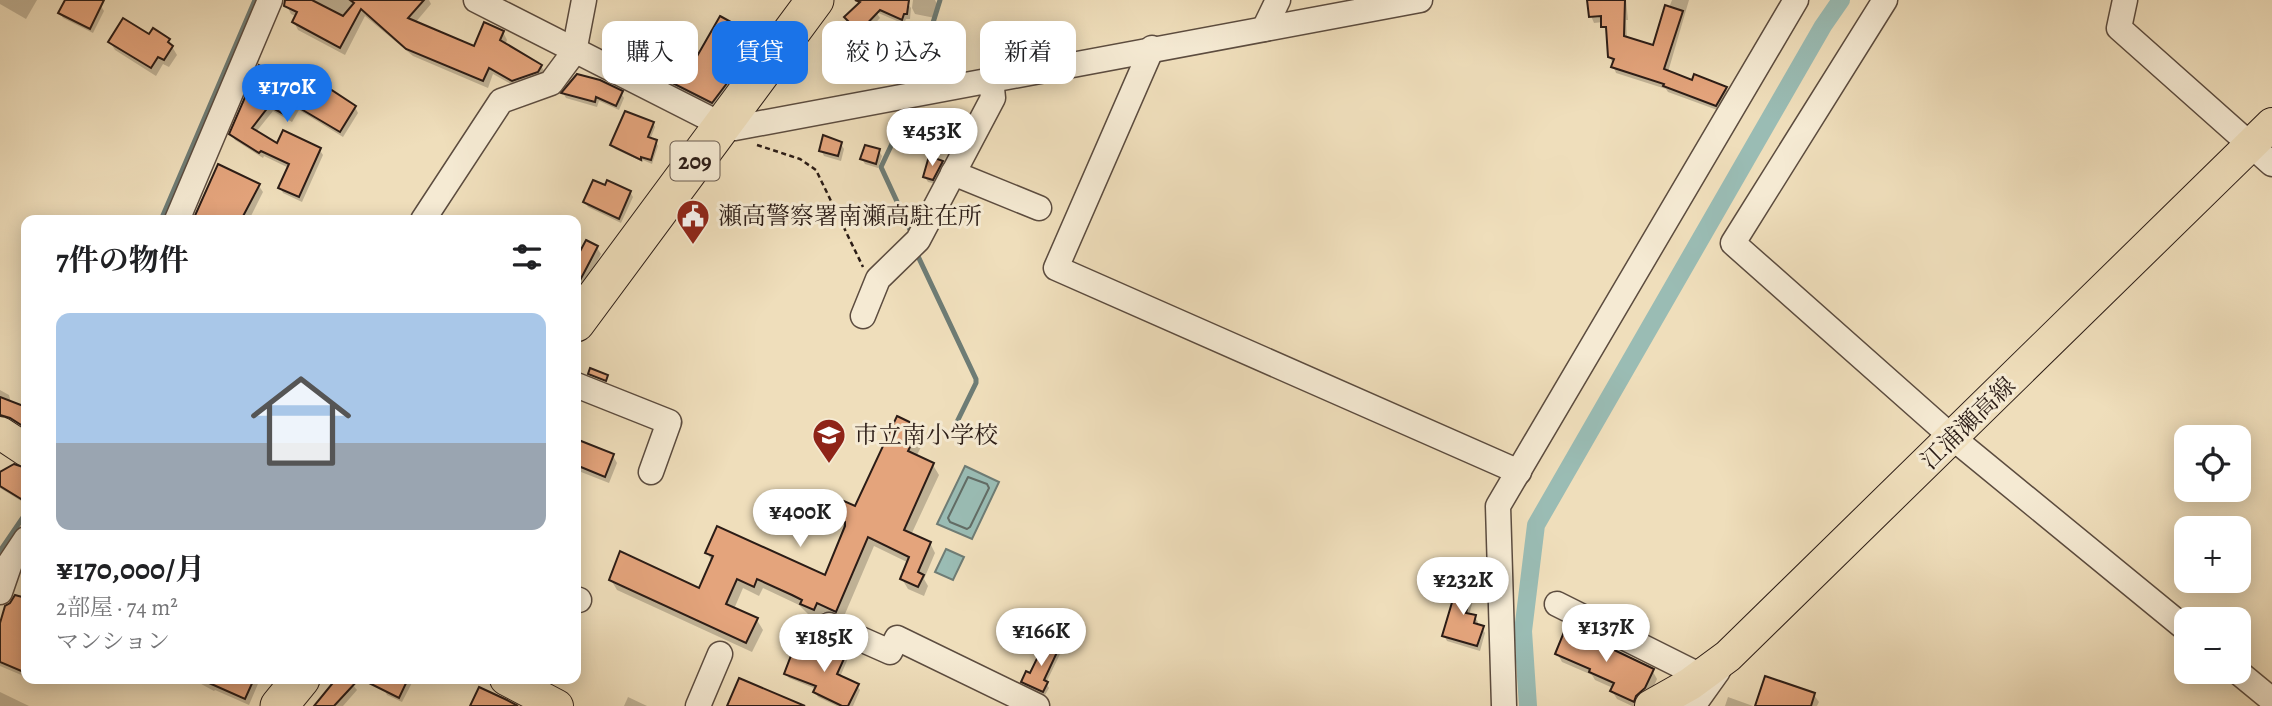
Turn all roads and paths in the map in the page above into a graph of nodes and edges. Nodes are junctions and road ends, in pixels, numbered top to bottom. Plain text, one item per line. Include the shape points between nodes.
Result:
1 (270, 0) edge
2 (476, 0) edge
3 (584, 0) edge
4 (816, 0) edge
5 (1278, 0) edge
6 (1420, 0) edge
7 (1796, 0) edge
8 (1885, 0) edge
9 (2125, 0) edge
10 (1264, 29) junction
11 (1152, 48) junction
12 (575, 52) junction
13 (1076, 63) edge
14 (980, 81) edge
15 (992, 84) edge
16 (734, 134) junction
17 (2265, 144) edge
18 (953, 173) junction
19 (1039, 208) dead end
20 (179, 215) edge
21 (426, 215) edge
22 (873, 289) junction
23 (863, 316) dead end
24 (581, 317) edge
25 (581, 387) edge
26 (1953, 438) junction
27 (650, 472) dead end
28 (1519, 472) junction
29 (21, 546) edge
30 (0, 592) edge
31 (1558, 604) dead end
32 (2174, 619) edge
33 (829, 625) dead end
34 (720, 654) dead end
35 (2251, 683) edge
36 (297, 684) edge
37 (515, 684) edge
38 (1697, 691) edge
39 (2272, 700) edge
40 (706, 704) edge
41 (279, 706) edge
42 (557, 706) edge
43 (1037, 706) edge
44 (1504, 706) edge
45 (1651, 706) edge

1 - 20 street
2 - 12 street
3 - 12 street
4 - 16 highway, 209
5 - 10 street
6 - 10 street
7 - 28 street
8 - 26 street via 1733,243
9 - 17 street via 2119,28
10 - 11 street
11 - 13 street
11 - 28 street via 1056,268
12 - 16 street
12 - 21 street via 551,83 501,101
14 - 16 street via 735,128
15 - 18 street via 993,98
16 - 22 path via 800,159 816,170
16 - 24 highway, 209
17 - 26 main road, 江浦瀬高線
18 - 19 street
18 - 22 street via 918,240
22 - 23 street
25 - 27 street via 669,422
26 - 32 street
26 - 38 main road, 江浦瀬高線
28 - 44 street via 1498,506
29 - 30 street
31 - 38 street
33 - 43 street via 890,652 898,638
34 - 40 street
35 - 39 street
36 - 41 highway
37 - 42 main road
38 - 45 main road, 江浦瀬高線

